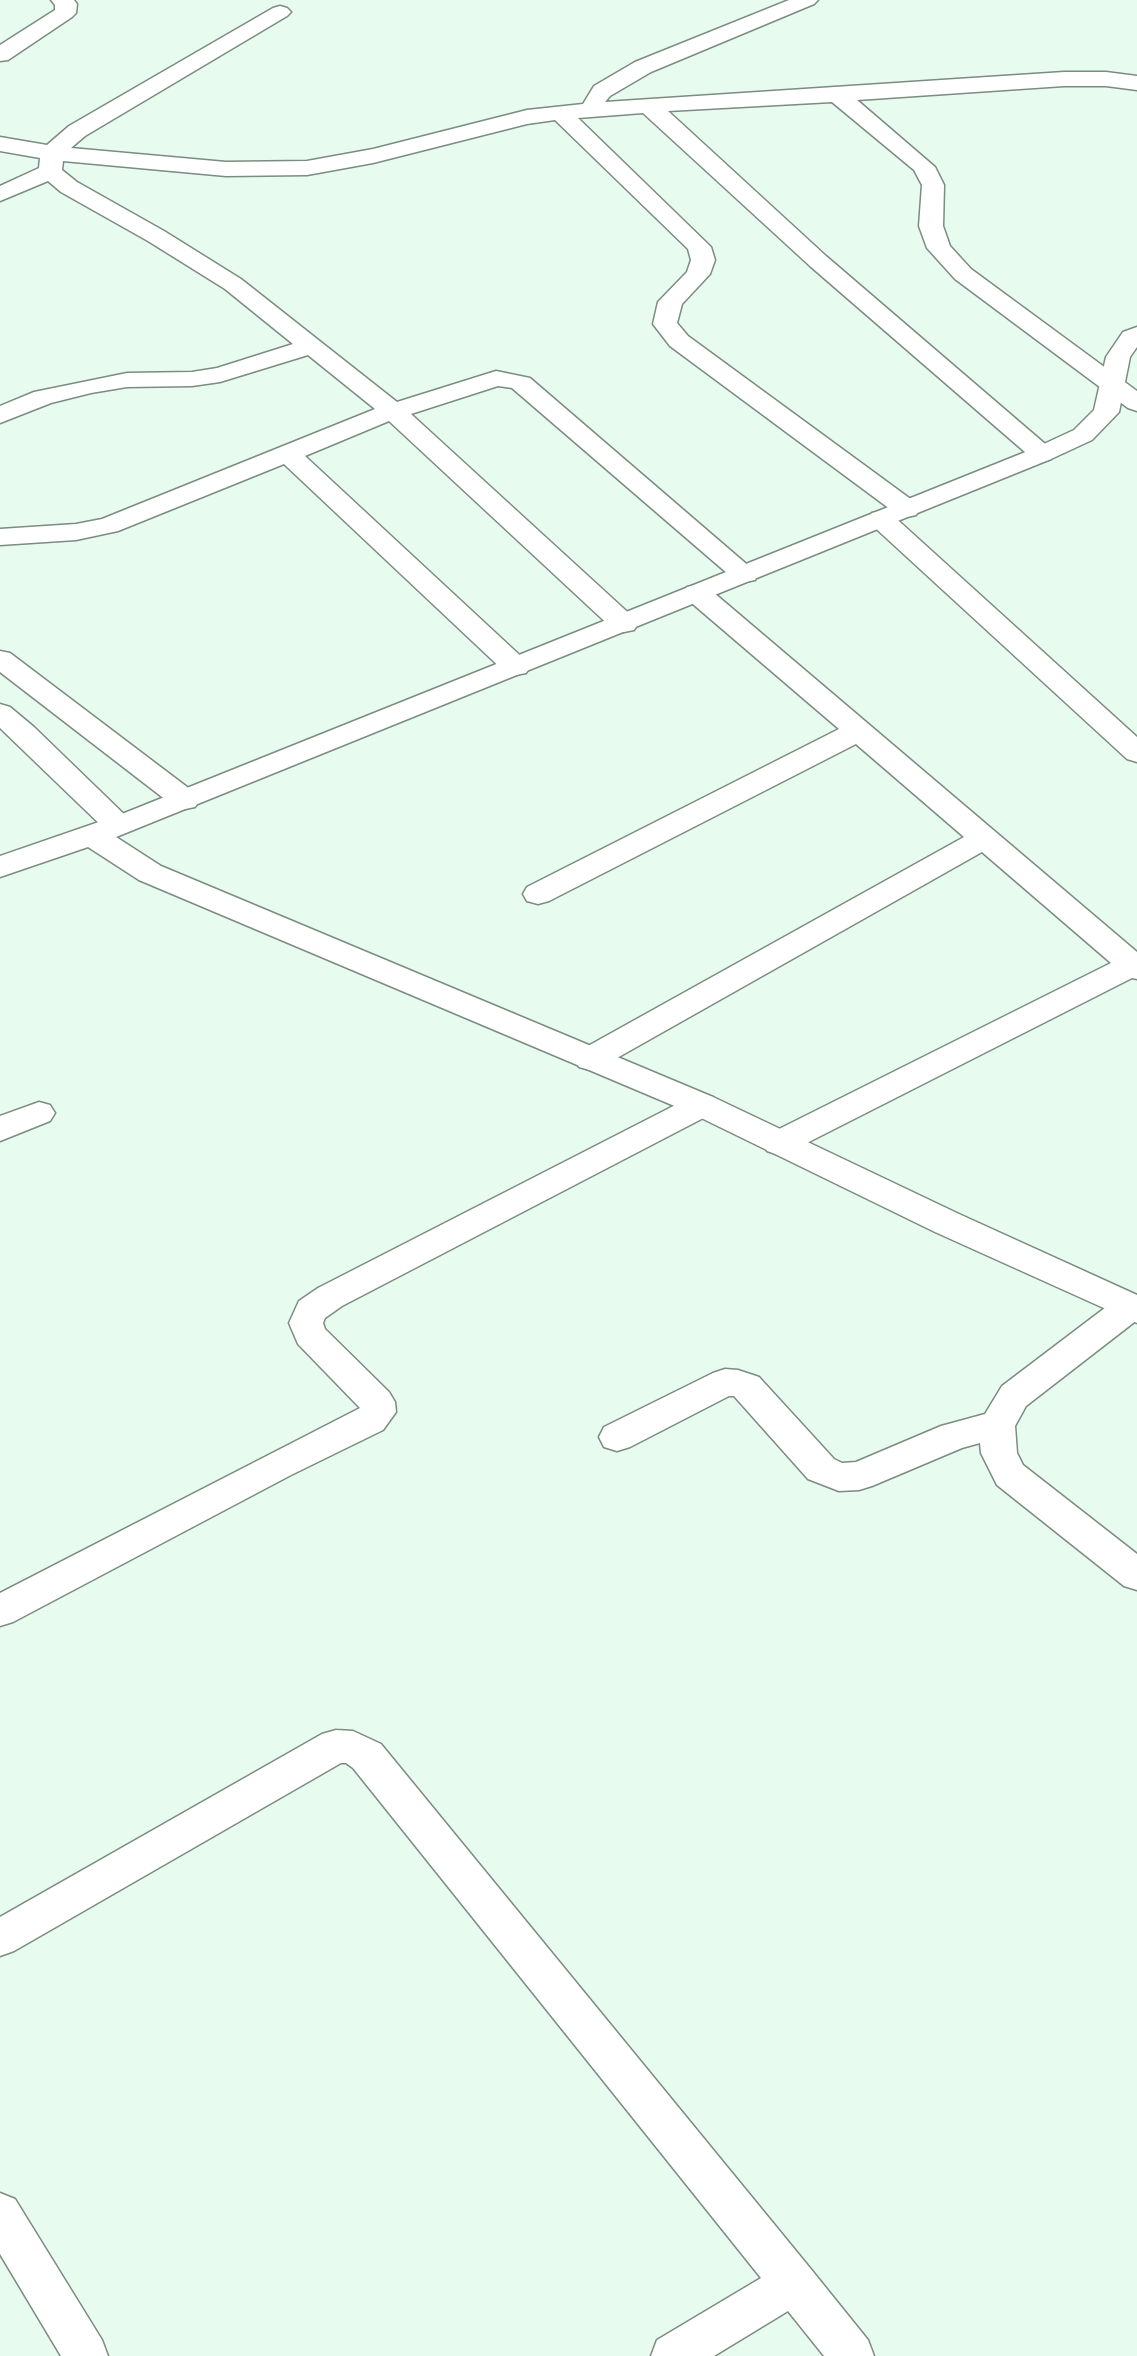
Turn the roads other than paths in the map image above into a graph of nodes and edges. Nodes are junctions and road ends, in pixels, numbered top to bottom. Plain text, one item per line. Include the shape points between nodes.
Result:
1 (62, 0) edge
2 (807, 0) edge
3 (280, 12) dead end
4 (0, 30) edge
5 (26, 39) junction
6 (0, 55) edge
7 (1137, 83) edge
8 (837, 95) junction
9 (650, 107) junction
10 (592, 109) junction
11 (560, 113) junction
12 (0, 144) edge
13 (51, 162) junction
14 (0, 194) edge
15 (1137, 334) edge
16 (312, 346) junction
17 (1111, 385) junction
18 (1137, 403) edge
19 (393, 411) junction
20 (0, 415) edge
21 (287, 453) junction
22 (1042, 454) junction
23 (907, 509) junction
24 (881, 519) junction
25 (0, 537) edge
26 (745, 574) junction
27 (697, 593) junction
28 (624, 624) junction
29 (0, 658) edge
30 (516, 668) junction
31 (0, 713) edge
32 (858, 730) junction
33 (1137, 753) edge
34 (185, 800) junction
35 (125, 823) junction
36 (984, 838) junction
37 (0, 867) edge
38 (538, 894) dead end
39 (1135, 967) edge
40 (590, 1059) junction
41 (702, 1105) junction
42 (39, 1113) dead end
43 (0, 1129) edge
44 (779, 1143) junction
45 (1134, 1309) edge
46 (997, 1425) junction
47 (617, 1437) dead end
48 (1137, 1575) edge
49 (0, 1611) edge
50 (0, 1938) edge
51 (0, 2214) edge
52 (794, 2283) junction
53 (86, 2356) edge
54 (674, 2356) edge
55 (852, 2356) edge

1 - 5 street via 65,13
2 - 10 street via 643,67 602,91
3 - 13 street via 77,131
4 - 5 street
5 - 6 street
7 - 8 street via 1064,79
8 - 9 street
8 - 17 street via 924,167 933,185 931,226 939,248 963,274
9 - 10 street
9 - 22 street via 818,261
10 - 11 street
11 - 13 street via 527,117 373,156 307,168
11 - 23 street via 699,246 703,260 698,274 670,302 665,324 679,341
12 - 13 street
13 - 14 street
13 - 16 street via 69,187 233,284
15 - 17 street via 1118,357
16 - 19 street
16 - 20 street via 220,375 91,386 43,397
17 - 18 street
17 - 22 street via 1106,412 1083,435
19 - 21 street
19 - 26 street via 489,380 521,383
19 - 28 street
21 - 25 street via 109,525 75,532
21 - 30 street
22 - 23 street
23 - 24 street
24 - 26 street
24 - 33 street
26 - 27 street
27 - 28 street
27 - 32 street
28 - 30 street
29 - 34 street
30 - 34 street
31 - 35 street
32 - 36 street
32 - 38 street
34 - 35 street
35 - 37 street
35 - 40 street via 150,873
36 - 39 street
36 - 40 street
39 - 44 street
40 - 41 street
41 - 44 street
41 - 49 street via 311,1310 306,1323 310,1335 377,1402 378,1412 370,1420
42 - 43 street
44 - 45 street
45 - 46 street via 1014,1396
46 - 47 street via 954,1436 859,1476 839,1477 821,1469 747,1388 725,1382
46 - 48 street via 999,1453 1010,1475
50 - 52 street via 336,1746 353,1747 368,1756
51 - 53 street
52 - 54 street
52 - 55 street

